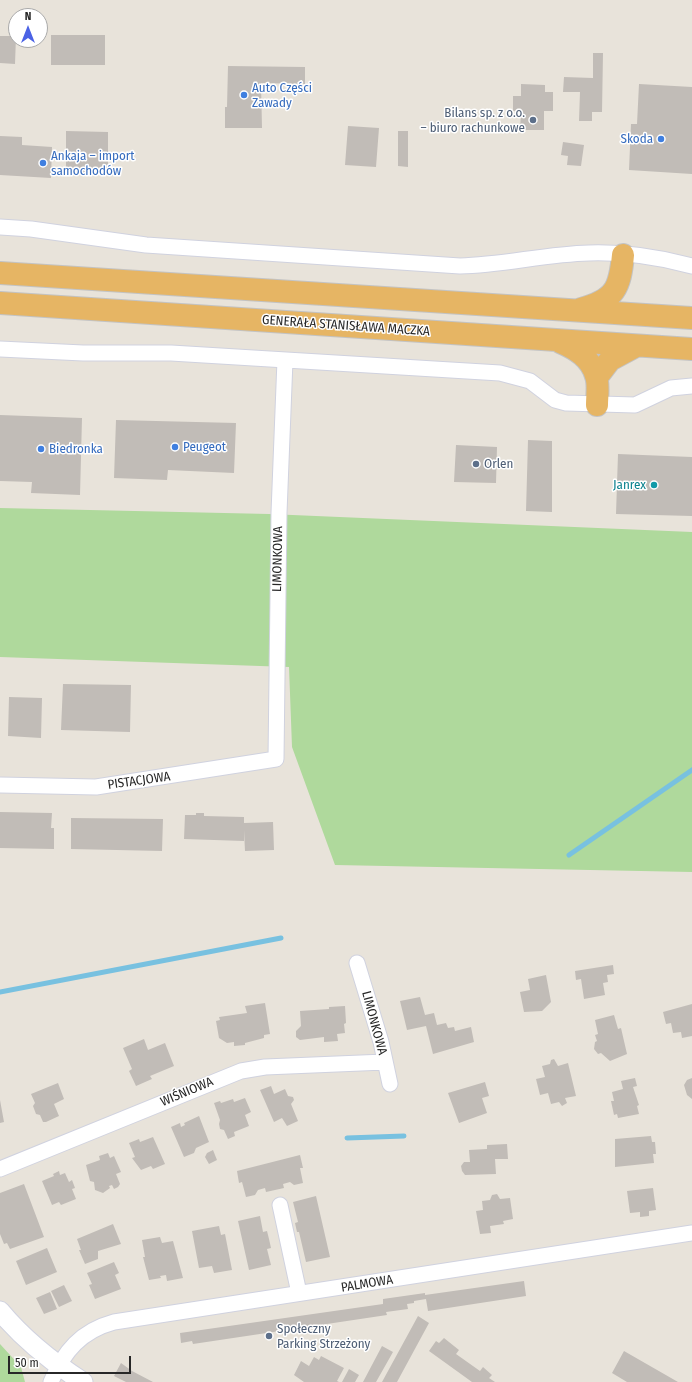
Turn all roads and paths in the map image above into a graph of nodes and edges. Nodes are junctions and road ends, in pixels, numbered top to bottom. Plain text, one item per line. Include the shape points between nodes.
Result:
1 (0, 227) edge
2 (622, 265) junction
3 (692, 266) edge
4 (0, 273) edge
5 (0, 303) edge
6 (576, 310) junction
7 (653, 315) junction
8 (692, 318) edge
9 (557, 340) junction
10 (636, 346) junction
11 (0, 349) edge
12 (692, 349) edge
13 (285, 360) junction
14 (597, 377) junction
15 (692, 386) edge
16 (597, 405) junction
17 (276, 759) joint
18 (0, 785) edge
19 (357, 963) dead end
20 (385, 1062) junction
21 (390, 1084) dead end
22 (0, 1169) edge
23 (280, 1205) dead end
24 (692, 1233) edge
25 (299, 1293) junction
26 (0, 1311) edge
27 (55, 1374) edge
28 (83, 1382) edge

1 - 2 street via 146,245 460,266 488,266 582,254
2 - 3 street via 655,258
2 - 6 highway via 616,290 604,300
2 - 7 highway via 626,291 637,306
4 - 6 highway
5 - 9 highway, GENERAŁA STANISŁAWA MACZKA
6 - 7 highway
7 - 8 highway
9 - 10 highway, GENERAŁA STANISŁAWA MACZKA
9 - 14 highway via 585,357
10 - 12 highway, GENERAŁA STANISŁAWA MACZKA
10 - 14 highway via 610,360
11 - 13 street via 83,353 171,353
13 - 16 street via 500,373 530,381 555,400
13 - 17 street, LIMONKOWA via 279,512
14 - 16 highway
15 - 16 street via 670,388 635,405
17 - 18 street, PISTACJOWA via 96,787
19 - 20 street, LIMONKOWA
20 - 21 street, LIMONKOWA
20 - 22 street, WIŚNIOWA via 240,1071
23 - 25 street
24 - 25 street, PALMOWA
25 - 27 street, PALMOWA via 106,1325 90,1331 76,1343 63,1357
26 - 27 street
27 - 28 street

